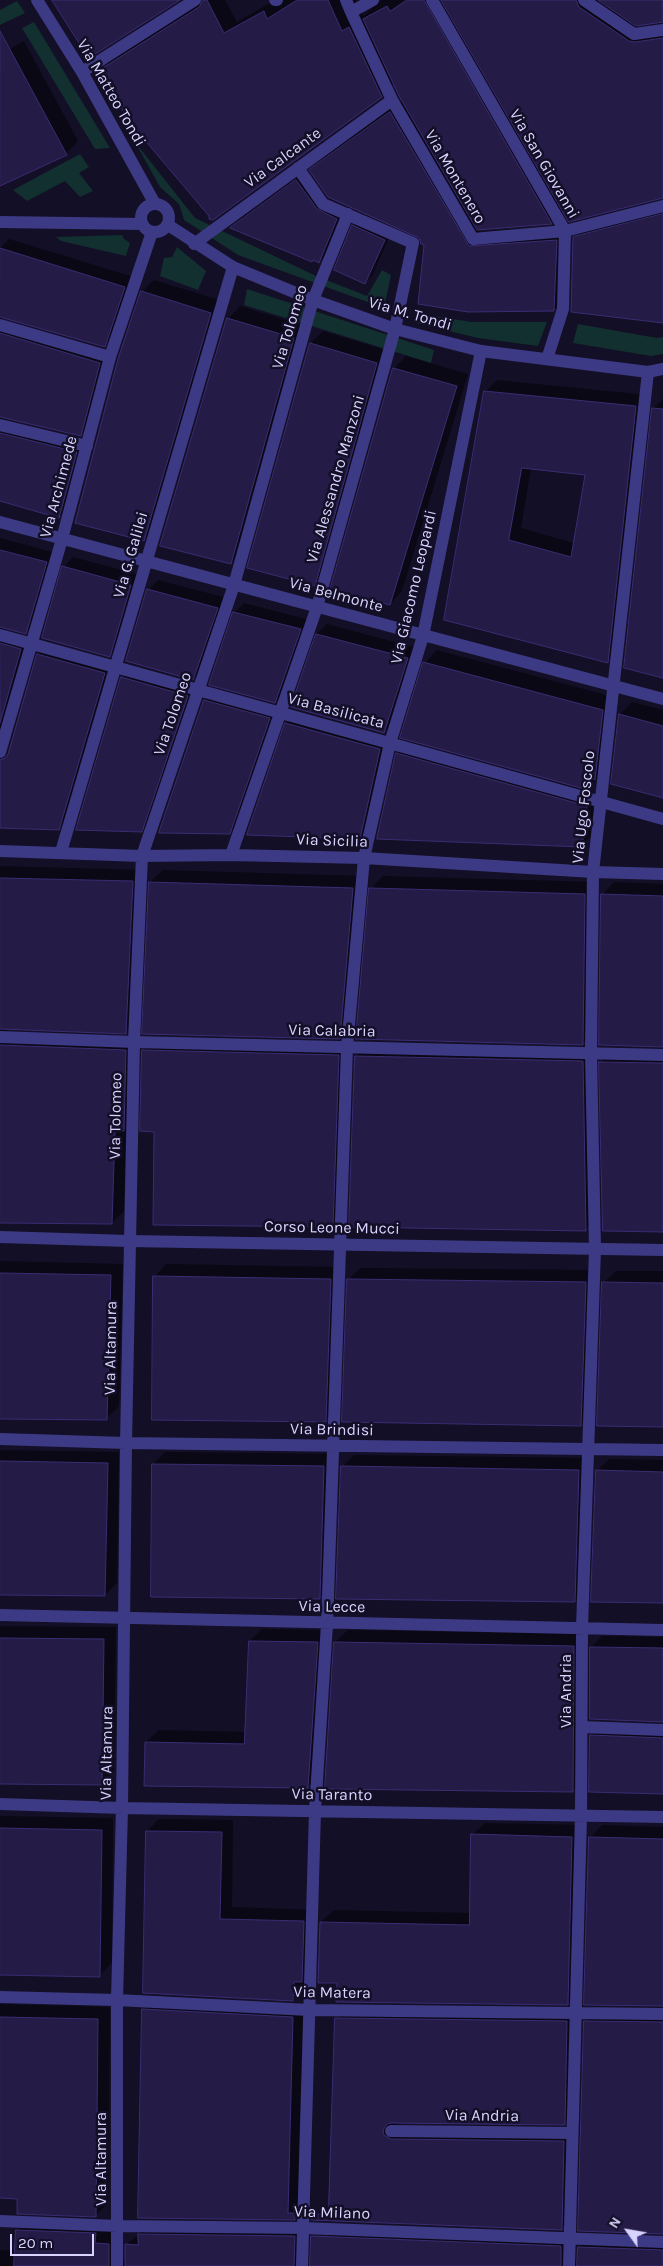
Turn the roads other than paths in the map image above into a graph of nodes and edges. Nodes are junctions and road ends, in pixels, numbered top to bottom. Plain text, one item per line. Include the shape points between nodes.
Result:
1 (36, 0) edge
2 (195, 0) edge
3 (373, 0) edge
4 (432, 0) edge
5 (584, 0) edge
6 (349, 6) edge
7 (663, 30) edge
8 (82, 72) junction
9 (392, 100) junction
10 (298, 168) junction
11 (155, 204) junction
12 (663, 206) edge
13 (348, 214) junction
14 (0, 222) edge
15 (168, 225) junction
16 (147, 228) junction
17 (565, 231) junction
18 (194, 244) junction
19 (233, 267) junction
20 (313, 300) junction
21 (0, 325) edge
22 (395, 328) junction
23 (480, 351) junction
24 (110, 357) junction
25 (547, 359) junction
26 (663, 369) edge
27 (648, 372) junction
28 (0, 425) edge
29 (87, 446) junction
30 (0, 522) edge
31 (62, 539) junction
32 (146, 562) junction
33 (234, 585) junction
34 (317, 607) junction
35 (0, 635) edge
36 (422, 636) junction
37 (32, 644) junction
38 (116, 667) junction
39 (614, 687) junction
40 (198, 690) junction
41 (663, 699) edge
42 (281, 713) junction
43 (390, 743) junction
44 (0, 752) edge
45 (601, 801) junction
46 (663, 820) edge
47 (0, 851) edge
48 (61, 852) junction
49 (232, 855) junction
50 (142, 856) junction
51 (364, 858) junction
52 (593, 872) junction
53 (663, 874) edge
54 (0, 1037) edge
55 (134, 1042) junction
56 (347, 1047) junction
57 (591, 1053) junction
58 (663, 1055) edge
59 (0, 1237) edge
60 (130, 1241) junction
61 (340, 1245) junction
62 (595, 1249) junction
63 (663, 1250) edge
64 (0, 1439) edge
65 (126, 1443) junction
66 (333, 1446) junction
67 (589, 1450) junction
68 (663, 1450) edge
69 (0, 1615) edge
70 (125, 1620) junction
71 (327, 1624) junction
72 (582, 1628) junction
73 (663, 1630) edge
74 (582, 1727) junction
75 (663, 1730) edge
76 (0, 1804) edge
77 (122, 1808) junction
78 (316, 1811) junction
79 (581, 1816) junction
80 (663, 1817) edge
81 (0, 1997) edge
82 (117, 2000) junction
83 (309, 2010) junction
84 (575, 2012) junction
85 (663, 2014) edge
86 (391, 2131) dead end
87 (572, 2133) junction
88 (0, 2221) edge
89 (117, 2226) junction
90 (303, 2228) junction
91 (569, 2239) junction
92 (663, 2242) edge
93 (117, 2266) edge
94 (302, 2266) edge
95 (568, 2266) edge

1 - 8 street, Via Matteo Tondi
2 - 8 street
3 - 6 street
4 - 17 street, Via San Giovanni
5 - 7 street via 634,34
6 - 9 street, Via Montenero
8 - 11 street, Via Matteo Tondi
9 - 10 street, Via Calcante
9 - 17 street, Via Montenero via 472,239
10 - 13 street, Via Alessandro Manzoni via 323,204
10 - 18 street, Via Calcante
11 - 15 street via 167,210
11 - 16 street via 150,204 143,211
12 - 17 street, Via Montenero
13 - 20 street, Via Tolomeo
13 - 22 street, Via Alessandro Manzoni via 413,243
14 - 16 street
15 - 16 street via 161,231
15 - 18 street, Via M. Tondi
16 - 24 street, Via Archimede
17 - 25 street, Via San Giovanni via 563,309
18 - 19 street, Via M. Tondi
19 - 20 street, Via M. Tondi
19 - 32 street, Via G. Galilei
20 - 22 street, Via M. Tondi
20 - 33 street, Via Tolomeo
21 - 24 street
22 - 23 street, Via M. Tondi
22 - 34 street, Via Alessandro Manzoni
23 - 25 street, Via M. Tondi
23 - 36 street, Via Giacomo Leopardi
24 - 29 street, Via Archimede
25 - 27 street, Via M. Tondi
26 - 27 street, Via M. Tondi
27 - 39 street, Via Ugo Foscolo
28 - 29 street
29 - 31 street, Via Archimede
30 - 31 street, Via Belmonte
31 - 32 street, Via Belmonte
31 - 37 street, Via Archimede
32 - 33 street, Via Belmonte
32 - 38 street, Via G. Galilei
33 - 34 street, Via Belmonte
33 - 40 street, Via Tolomeo
34 - 36 street, Via Belmonte
34 - 42 street, Via Alessandro Manzoni
35 - 37 street, Via Basilicata
36 - 39 street, Via Belmonte
36 - 43 street, Via Giacomo Leopardi
37 - 38 street, Via Basilicata
37 - 44 street, Via Archimede
38 - 40 street, Via Basilicata
38 - 48 street, Via G. Galilei
39 - 41 street, Via Belmonte
39 - 45 street, Via Ugo Foscolo
40 - 42 street, Via Basilicata
40 - 50 street, Via Tolomeo
42 - 43 street, Via Basilicata
42 - 49 street, Via Alessandro Manzoni
43 - 45 street, Via Basilicata
43 - 51 street, Via Giacomo Leopardi
45 - 46 street, Via Basilicata
45 - 52 street, Via Ugo Foscolo
47 - 48 street, Via Sicilia
48 - 50 street, Via Sicilia
49 - 50 street, Via Sicilia
49 - 51 street, Via Sicilia
50 - 55 street, Via Tolomeo
51 - 52 street, Via Sicilia
51 - 56 street, Via Giacomo Leopardi
52 - 53 street, Via Sicilia
52 - 57 street, Via Ugo Foscolo
54 - 55 street, Via Calabria
55 - 56 street, Via Calabria
55 - 60 street, Via Tolomeo
56 - 57 street, Via Calabria
56 - 61 street, Via Giacomo Leopardi
57 - 58 street, Via Calabria
57 - 62 street, Via Ugo Foscolo
59 - 60 street, Corso Leone Mucci
60 - 61 street, Corso Leone Mucci
60 - 65 street, Via Altamura
61 - 62 street, Corso Leone Mucci
61 - 66 street, Via Giacomo Leopardi
62 - 63 street, Corso Leone Mucci
62 - 67 street, Via Andria
64 - 65 street, Via Brindisi
65 - 66 street, Via Brindisi
65 - 70 street, Via Altamura
66 - 67 street, Via Brindisi
66 - 71 street, Via Giacomo Leopardi
67 - 68 street, Via Brindisi
67 - 72 street, Via Andria
69 - 70 street, Via Lecce
70 - 71 street, Via Lecce
70 - 77 street, Via Altamura
71 - 72 street, Via Lecce
71 - 78 street, Via Giacomo Leopardi
72 - 73 street, Via Lecce
72 - 74 street, Via Andria
74 - 75 street
74 - 79 street, Via Andria
76 - 77 street, Via Taranto
77 - 78 street, Via Taranto
77 - 82 street, Via Altamura
78 - 79 street, Via Taranto
78 - 83 street, Via Giacomo Leopardi
79 - 80 street, Via Taranto
79 - 84 street, Via Andria
81 - 82 street, Via Matera
82 - 83 street, Via Matera
82 - 89 street, Via Altamura
83 - 84 street, Via Matera
83 - 90 street, Via Giacomo Leopardi
84 - 85 street, Via Matera
84 - 87 street, Via Andria
86 - 87 street, Via Andria
87 - 91 street, Via Andria
88 - 89 street, Via Milano
89 - 90 street, Via Milano
89 - 93 street, Via Altamura
90 - 91 street, Via Milano
90 - 94 street, Via Giacomo Leopardi
91 - 92 street, Via Milano
91 - 95 street, Via Andria

